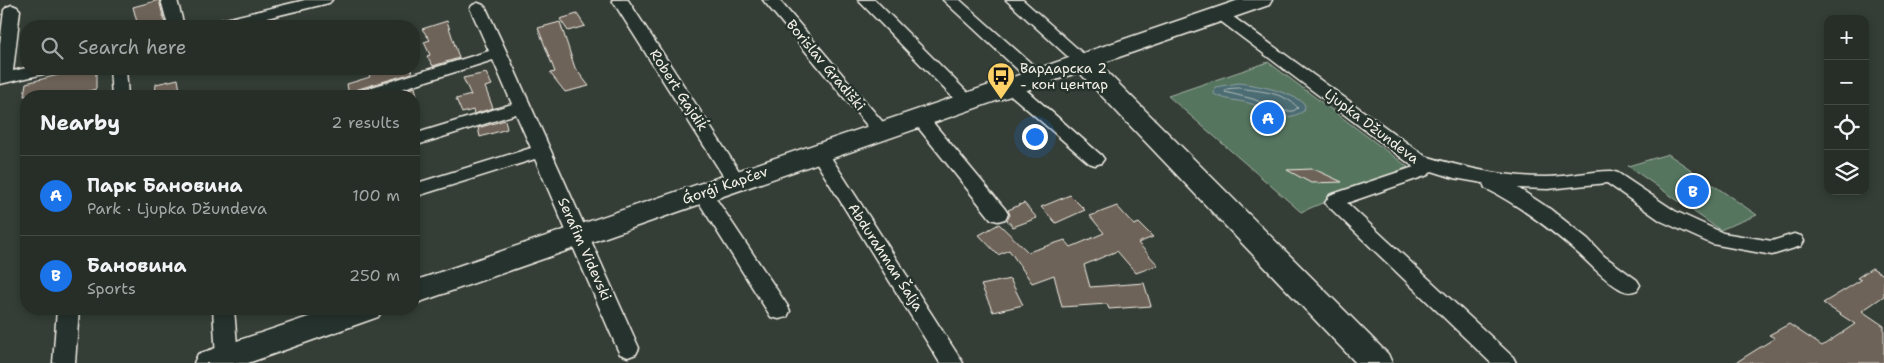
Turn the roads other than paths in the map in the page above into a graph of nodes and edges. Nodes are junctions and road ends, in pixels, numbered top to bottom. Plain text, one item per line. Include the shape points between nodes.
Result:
1 (169, 0) edge
2 (324, 0) edge
3 (620, 0) edge
4 (771, 0) edge
5 (866, 0) edge
6 (952, 0) edge
7 (1014, 0) edge
8 (1261, 0) edge
9 (478, 8) dead end
10 (12, 10) dead end
11 (1220, 14) junction
12 (174, 20) edge
13 (240, 20) edge
14 (498, 53) junction
15 (1082, 61) junction
16 (20, 74) edge
17 (118, 75) edge
18 (2, 79) edge
19 (1024, 81) junction
20 (120, 90) edge
21 (381, 90) edge
22 (966, 101) junction
23 (522, 107) junction
24 (919, 118) junction
25 (881, 131) junction
26 (420, 138) edge
27 (541, 151) junction
28 (819, 152) junction
29 (1095, 159) dead end
30 (1420, 161) junction
31 (1467, 175) junction
32 (736, 181) junction
33 (420, 189) edge
34 (702, 192) junction
35 (998, 214) dead end
36 (579, 236) junction
37 (1794, 241) dead end
38 (1630, 285) dead end
39 (420, 290) edge
40 (779, 311) dead end
41 (68, 315) edge
42 (222, 315) edge
43 (350, 315) edge
44 (628, 348) dead end
45 (219, 360) edge
46 (64, 363) edge
47 (952, 363) edge
48 (1376, 363) edge
49 (1505, 363) edge

1 - 12 street
2 - 13 street
3 - 32 street, Robert Gajdiḱ
4 - 25 street, Borislav Gradiški
5 - 22 street
6 - 19 street
7 - 15 street
8 - 11 street, Ǵorǵi Kapčev
9 - 14 street, Serafim Videvski
10 - 18 street
11 - 15 street, Ǵorǵi Kapčev
11 - 30 street, Ljupka Džundeva
14 - 21 street
14 - 23 street, Serafim Videvski
15 - 19 street, Ǵorǵi Kapčev
15 - 48 street
16 - 18 street
17 - 20 street
19 - 22 street, Ǵorǵi Kapčev
19 - 29 street
22 - 24 street, Ǵorǵi Kapčev
23 - 26 street
23 - 27 street, Serafim Videvski
24 - 25 street, Ǵorǵi Kapčev
24 - 35 street
25 - 28 street, Ǵorǵi Kapčev
27 - 33 street
27 - 36 street, Serafim Videvski
28 - 32 street, Ǵorǵi Kapčev
28 - 47 street, Abdurahman Šalja
30 - 31 street
30 - 49 street, Ljupka Džundeva via 1424,166 1421,171 1334,203
31 - 37 street via 1512,182 1548,183 1611,177 1668,216 1719,238 1772,248
31 - 38 street via 1496,185 1525,201
32 - 34 street, Ǵorǵi Kapčev
34 - 36 street, Ǵorǵi Kapčev
34 - 40 street
36 - 39 street, Ǵorǵi Kapčev
36 - 44 street, Serafim Videvski
41 - 46 street
42 - 45 street
43 - 45 street

